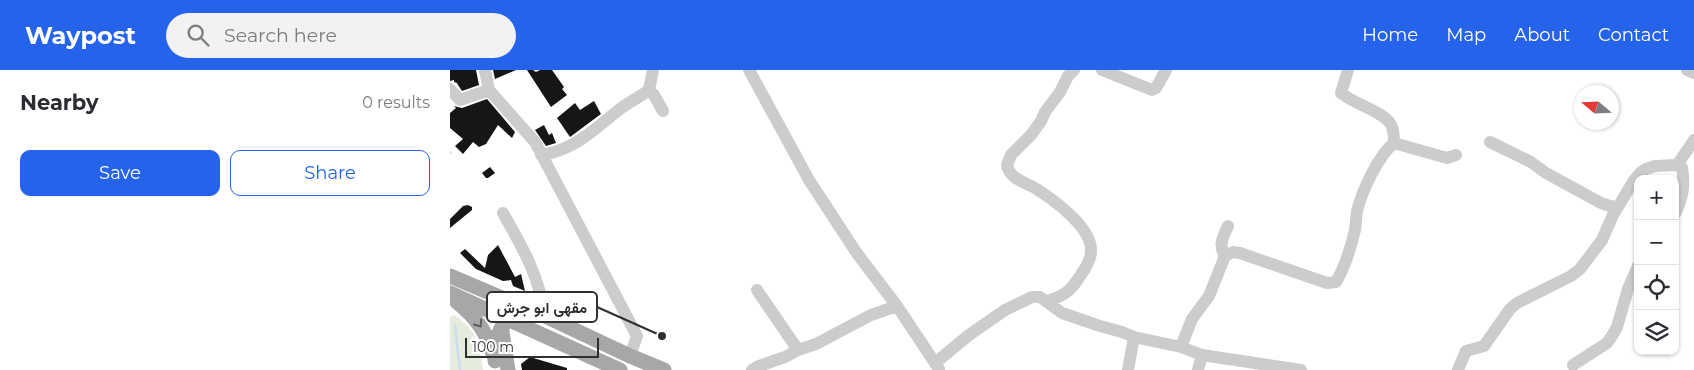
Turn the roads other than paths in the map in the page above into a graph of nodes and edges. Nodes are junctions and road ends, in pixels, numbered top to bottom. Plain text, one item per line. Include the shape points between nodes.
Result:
1 (485, 70) edge
2 (653, 70) edge
3 (749, 70) edge
4 (1074, 70) edge
5 (1102, 70) edge
6 (1166, 70) edge
7 (1348, 70) edge
8 (1687, 70) edge
9 (1694, 73) edge
10 (450, 89) edge
11 (489, 90) junction
12 (649, 90) junction
13 (663, 111) dead end
14 (1694, 140) edge
15 (1490, 142) dead end
16 (1394, 143) junction
17 (541, 155) junction
18 (1456, 155) dead end
19 (1677, 165) junction
20 (1679, 205) edge
21 (1618, 206) junction
22 (503, 213) dead end
23 (1228, 226) dead end
24 (1225, 256) junction
25 (1634, 275) edge
26 (455, 278) edge
27 (757, 290) dead end
28 (450, 295) edge
29 (1047, 301) junction
30 (897, 306) junction
31 (545, 316) junction
32 (503, 321) junction
33 (537, 334) junction
34 (1134, 337) junction
35 (594, 340) junction
36 (1181, 347) junction
37 (798, 350) junction
38 (1202, 354) junction
39 (630, 356) junction
40 (502, 364) edge
41 (1573, 365) dead end
42 (937, 366) edge
43 (620, 370) edge
44 (664, 370) edge
45 (752, 370) edge
46 (1128, 370) edge
47 (1198, 370) edge
48 (1301, 370) edge
49 (1458, 370) edge

1 - 11 street
2 - 12 street
3 - 30 street via 809,180 856,252
4 - 29 street via 1007,165 1012,176 1063,209 1090,242 1090,259 1073,287
5 - 6 street via 1152,90
7 - 16 street via 1341,94 1390,123
8 - 9 street
10 - 11 street via 460,100
11 - 17 street via 535,142
12 - 13 street
12 - 17 street via 580,141 553,154
14 - 19 street
15 - 21 street via 1601,203
16 - 18 street via 1447,158
16 - 24 street via 1372,174 1361,200 1350,247 1336,282 1328,283 1240,253
17 - 39 street via 637,336
19 - 20 street via 1682,168 1684,190
19 - 21 street via 1655,166 1640,173
21 - 49 street via 1602,240 1580,269 1517,303 1484,346 1466,351
22 - 31 street via 526,253 542,294
23 - 24 street via 1221,245
24 - 36 street via 1209,296 1192,319
25 - 41 street via 1612,336
26 - 31 main road
26 - 32 main road via 487,296
27 - 37 street
28 - 32 main road
28 -> 40 main road via 472,313
29 - 34 street via 1062,313
29 - 42 street via 1032,297 1019,302 969,335
30 - 37 street
30 - 42 street
31 - 35 main road
32 - 33 main road
32 - 35 main road via 519,314 525,315 586,341
32 - 40 main road via 495,348
33 - 40 main road via 516,336
33 - 43 main road
34 - 36 street
34 - 46 street
35 - 39 main road
36 - 38 street
37 - 45 street
38 - 47 street
38 - 48 street
39 - 44 main road

